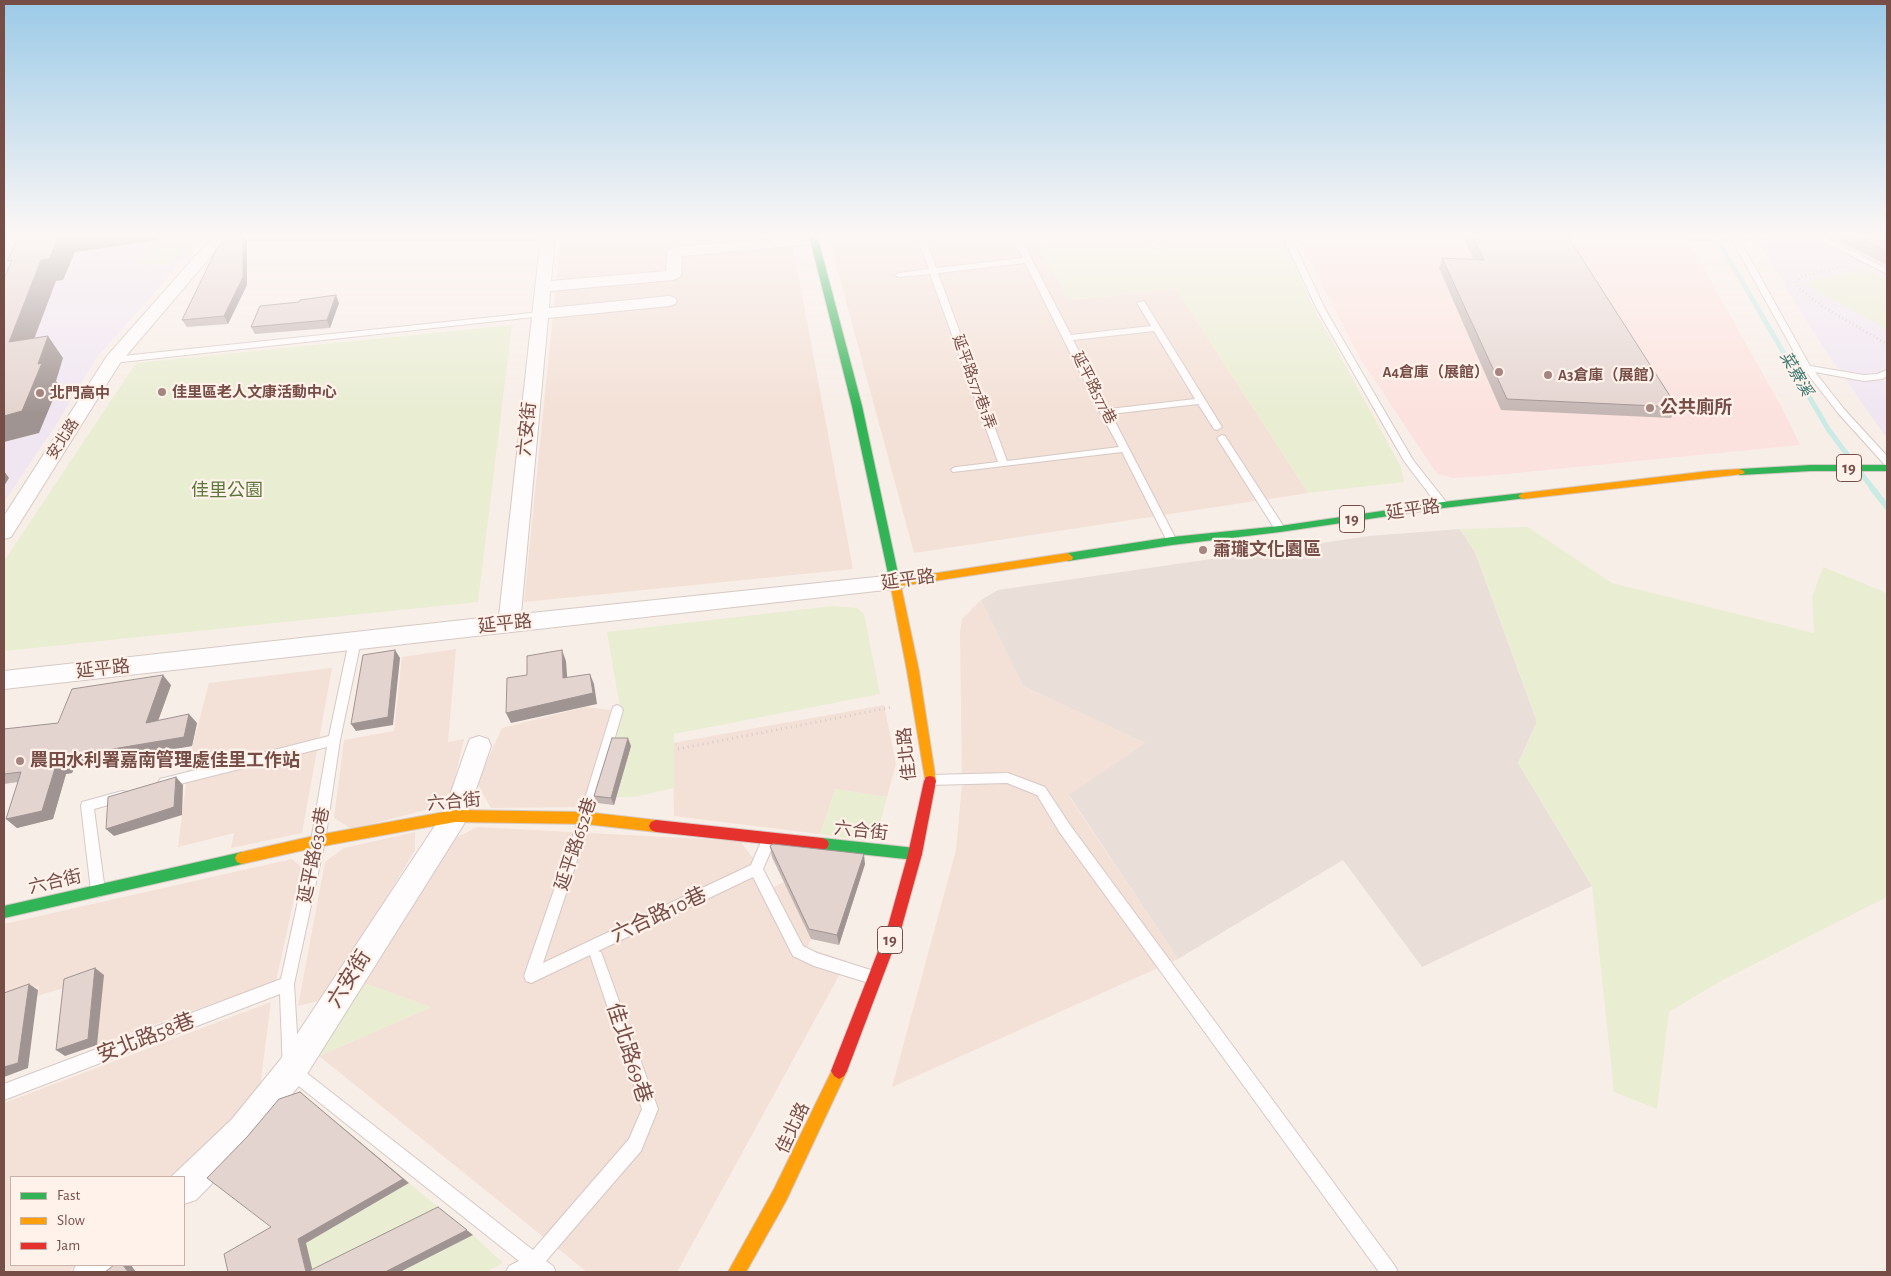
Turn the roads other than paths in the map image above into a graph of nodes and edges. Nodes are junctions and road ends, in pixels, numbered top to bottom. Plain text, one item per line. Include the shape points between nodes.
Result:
1 (171, 295) edge
2 (541, 295) edge
3 (829, 295) edge
4 (942, 295) edge
5 (1046, 295) edge
6 (1314, 295) edge
7 (1766, 295) edge
8 (670, 301) dead end
9 (1141, 303) dead end
10 (540, 314) junction
11 (1157, 328) junction
12 (1068, 338) junction
13 (114, 360) junction
14 (1807, 368) junction
15 (1887, 373) edge
16 (1200, 401) junction
17 (1106, 412) junction
18 (1218, 427) dead end
19 (1222, 438) dead end
20 (1124, 449) junction
21 (1887, 462) edge
22 (1004, 464) junction
23 (1887, 468) edge
24 (956, 470) dead end
25 (1443, 505) junction
26 (1280, 529) junction
27 (4, 532) edge
28 (1172, 541) junction
29 (895, 583) junction
30 (509, 623) junction
31 (355, 641) junction
32 (4, 680) edge
33 (617, 710) dead end
34 (334, 740) junction
35 (479, 746) dead end
36 (930, 780) junction
37 (152, 787) edge
38 (133, 792) edge
39 (455, 816) junction
40 (585, 818) junction
41 (769, 838) junction
42 (318, 841) junction
43 (915, 854) junction
44 (756, 869) junction
45 (98, 891) junction
46 (4, 912) edge
47 (596, 957) dead end
48 (531, 976) joint
49 (876, 978) junction
50 (287, 984) junction
51 (291, 1070) junction
52 (4, 1092) edge
53 (185, 1187) edge
54 (541, 1267) edge
55 (515, 1272) edge
56 (737, 1272) edge
57 (1389, 1272) edge

1 - 13 street, 安北路
2 - 10 street, 六安街
3 - 29 main road, 佳北路 via 857,406
4 - 22 lane, 延平路577巷1弄
5 - 12 lane, 延平路577巷
6 - 25 lane via 1409,461
7 - 14 lane
8 - 10 street
9 - 11 lane
10 - 13 lane
10 - 30 street, 六安街
11 - 12 lane
11 - 16 lane
12 - 17 lane, 延平路577巷
13 - 27 street, 安北路
14 - 15 lane via 1864,378
14 - 21 lane
16 - 17 lane
16 - 18 lane
17 - 20 lane, 延平路577巷
19 - 26 lane
20 - 22 lane
20 - 28 lane, 延平路577巷
22 - 24 lane
23 - 25 main road, 延平路 / 19 via 1811,468 1709,474
25 - 26 main road, 延平路 / 19
26 - 28 main road, 延平路 / 19
28 - 29 main road, 延平路 / 19
29 - 30 street, 延平路
29 - 36 main road, 佳北路 / 19
30 - 31 street, 延平路
31 - 32 street, 延平路
31 - 34 lane, 延平路630巷
33 - 40 lane, 延平路652巷
34 - 37 lane
34 - 42 lane, 延平路630巷
35 - 39 street, 六安街
36 - 43 main road, 佳北路 / 19
36 - 57 lane via 1008,778 1041,791 1065,829
38 - 45 lane via 87,806
39 - 40 main road, 六合街
39 - 42 main road, 六合街
39 - 51 street, 六安街
40 - 41 main road, 六合街
40 - 48 lane, 延平路652巷
41 - 43 main road, 六合街
41 - 44 lane
42 - 45 main road, 六合街
42 - 50 lane, 延平路630巷
43 - 49 main road, 佳北路 / 19 via 895,926
44 - 48 lane, 六合路10巷
44 - 49 lane via 798,951
45 - 46 main road, 六合街
47 - 54 lane, 佳北路69巷 via 650,1109 635,1145
49 - 56 main road, 佳北路 / 19 via 831,1087 780,1195
50 - 51 lane, 延平路630巷
50 - 52 lane, 安北路58巷
51 - 53 street, 六安街 via 243,1130
51 - 54 lane
54 - 55 lane

